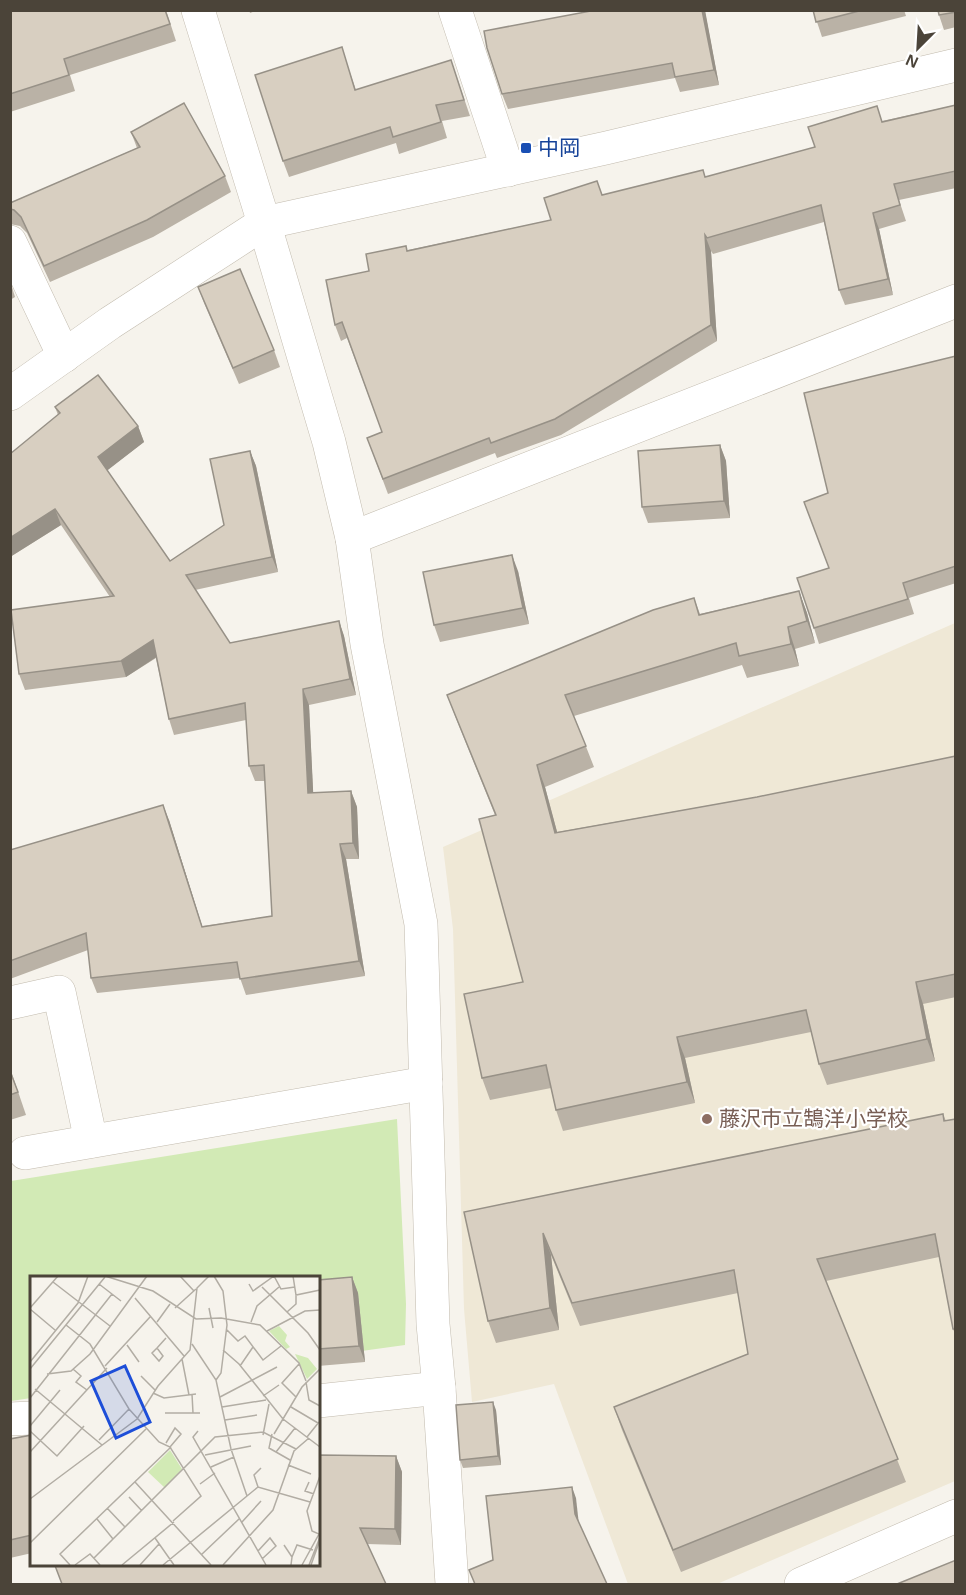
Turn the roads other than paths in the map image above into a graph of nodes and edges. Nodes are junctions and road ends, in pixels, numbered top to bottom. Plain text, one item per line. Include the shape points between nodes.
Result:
1 (198, 10) edge
2 (455, 10) edge
3 (956, 65) edge
4 (508, 170) junction
5 (264, 224) junction
6 (10, 242) edge
7 (956, 301) edge
8 (64, 356) junction
9 (10, 394) edge
10 (352, 538) junction
11 (10, 1003) edge
12 (426, 1083) junction
13 (91, 1141) junction
14 (25, 1153) dead end
15 (440, 1388) junction
16 (320, 1401) edge
17 (30, 1418) edge
18 (10, 1419) edge
19 (956, 1516) edge
20 (452, 1584) edge
21 (801, 1584) edge

1 - 5 street
2 - 4 street
3 - 4 street
4 - 5 street
5 - 8 street
5 - 10 street via 329,442
6 - 8 street
7 - 10 street
8 - 9 street
10 - 12 street via 367,644 421,924
11 - 13 street via 59,992
12 - 13 street
12 - 15 street via 433,1324
13 - 14 street
15 - 16 street
15 - 20 street
17 - 18 street
19 - 21 street

